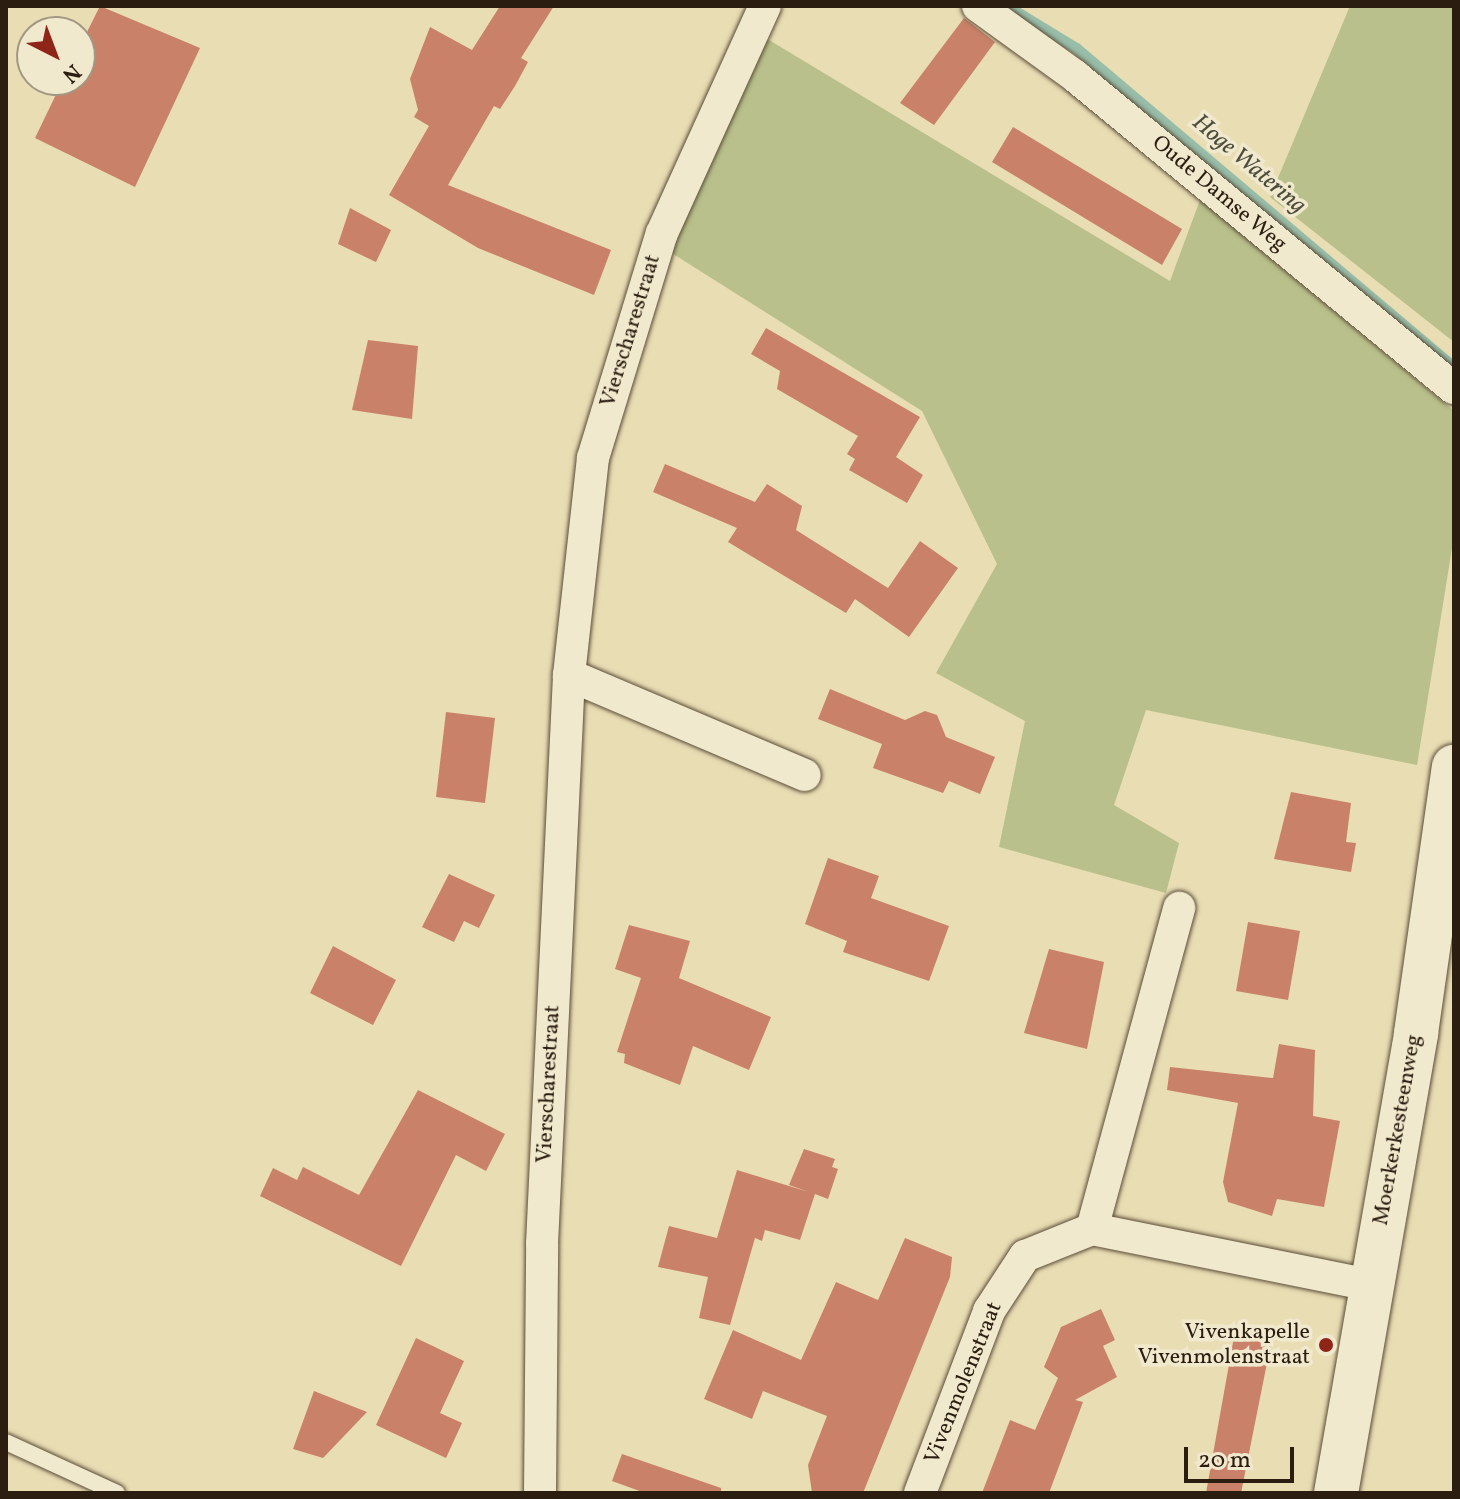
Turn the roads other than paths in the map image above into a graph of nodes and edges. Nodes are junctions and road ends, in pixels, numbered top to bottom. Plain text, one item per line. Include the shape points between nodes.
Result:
1 (765, 6) edge
2 (978, 6) edge
3 (1454, 388) edge
4 (569, 675) junction
5 (1454, 767) edge
6 (805, 775) dead end
7 (1179, 908) dead end
8 (1092, 1229) junction
9 (1369, 1285) junction
10 (6, 1442) edge
11 (117, 1493) edge
12 (540, 1493) edge
13 (920, 1493) edge
14 (1336, 1493) edge

1 - 4 street, Vierscharestraat via 662,233 601,429
2 - 3 street, Oude Damse Weg via 1100,96
4 - 6 street
4 - 12 street, Vierscharestraat via 542,1244
5 - 9 street, Moerkerkesteenweg via 1416,1033
7 - 8 street
8 - 9 street
8 - 13 street, Vivenmolenstraat via 1025,1256 989,1311
9 - 14 street, Moerkerkesteenweg
10 - 11 lane

